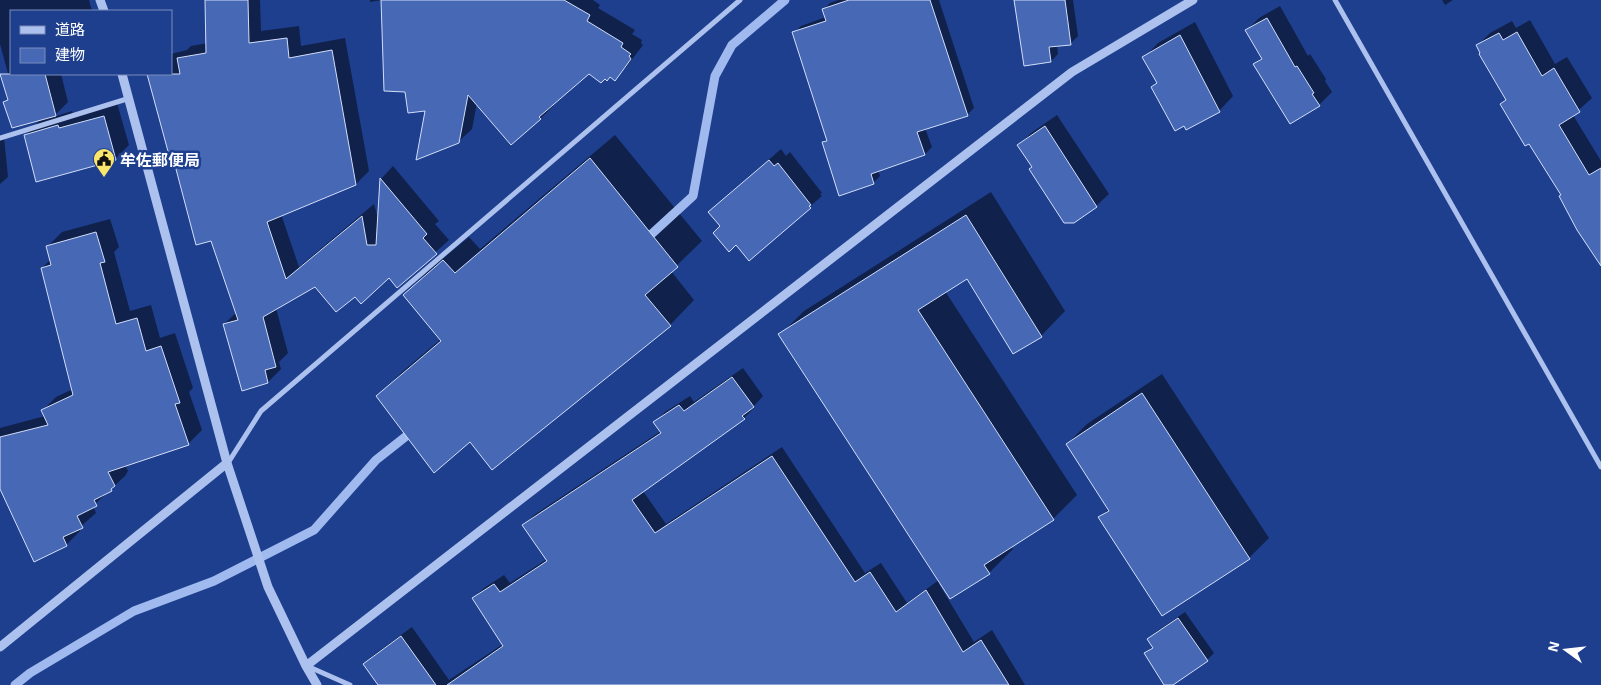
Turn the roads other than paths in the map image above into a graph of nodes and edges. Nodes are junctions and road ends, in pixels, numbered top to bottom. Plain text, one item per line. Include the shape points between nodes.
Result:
1 (740, 0) edge
2 (1193, 0) edge
3 (1336, 0) edge
4 (122, 75) edge
5 (130, 98) junction
6 (0, 138) edge
7 (227, 463) junction
8 (1601, 467) edge
9 (0, 647) edge
10 (306, 666) junction
11 (317, 685) edge
12 (350, 685) edge

1 - 7 street via 261,410
2 - 10 street via 1072,72
3 - 8 street
4 - 5 street
5 - 6 street
5 - 7 street
7 - 9 street
7 - 10 street via 268,587
10 - 11 street
10 - 12 street

